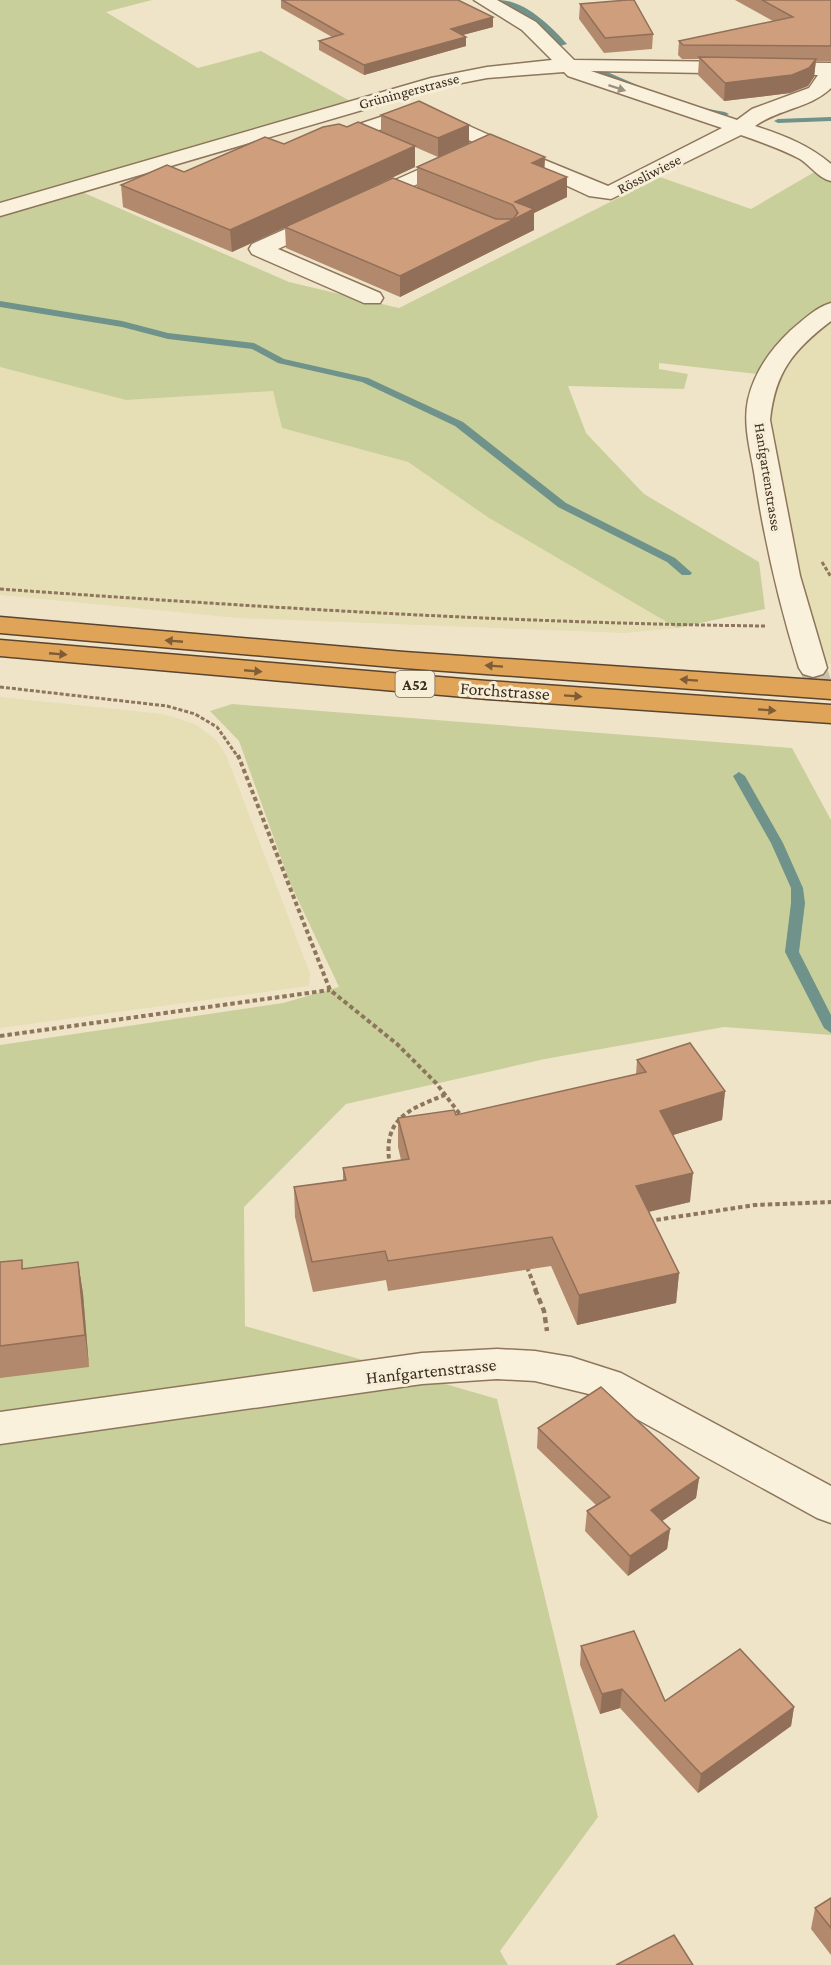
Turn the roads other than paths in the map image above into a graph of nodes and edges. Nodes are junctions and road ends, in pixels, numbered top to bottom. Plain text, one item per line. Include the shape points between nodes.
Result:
1 (483, 0) edge
2 (564, 64) junction
3 (830, 69) edge
4 (739, 128) junction
5 (491, 143) junction
6 (395, 149) edge
7 (417, 158) edge
8 (438, 167) junction
9 (831, 175) edge
10 (392, 188) junction
11 (423, 201) edge
12 (0, 210) edge
13 (372, 298) dead end
14 (831, 310) edge
15 (0, 625) edge
16 (0, 648) edge
17 (813, 668) tunnel mouth
18 (831, 690) edge
19 (831, 714) edge
20 (0, 1428) edge
21 (831, 1506) edge

1 - 2 street via 529,26
2 - 3 street, Grüningerstrasse
2 -> 4 street via 600,83
2 - 12 street, Grüningerstrasse via 504,68 438,82
3 - 4 street, Rössliwiese via 821,89 759,113
4 - 5 street, Rössliwiese via 608,193
4 - 9 street via 800,150
5 - 6 street, Rössliwiese via 420,110 345,135
5 - 8 street
7 - 8 street
8 - 10 street
10 - 11 street
10 - 13 street via 260,249
14 - 17 street, Hanfgartenstrasse via 775,361 766,375 758,420 775,533
18 -> 15 highway, Forchstrasse / A52 via 381,658
16 -> 19 highway, Forchstrasse / A52 via 476,689
20 - 21 street, Hanfgartenstrasse via 449,1367 550,1367 607,1384

